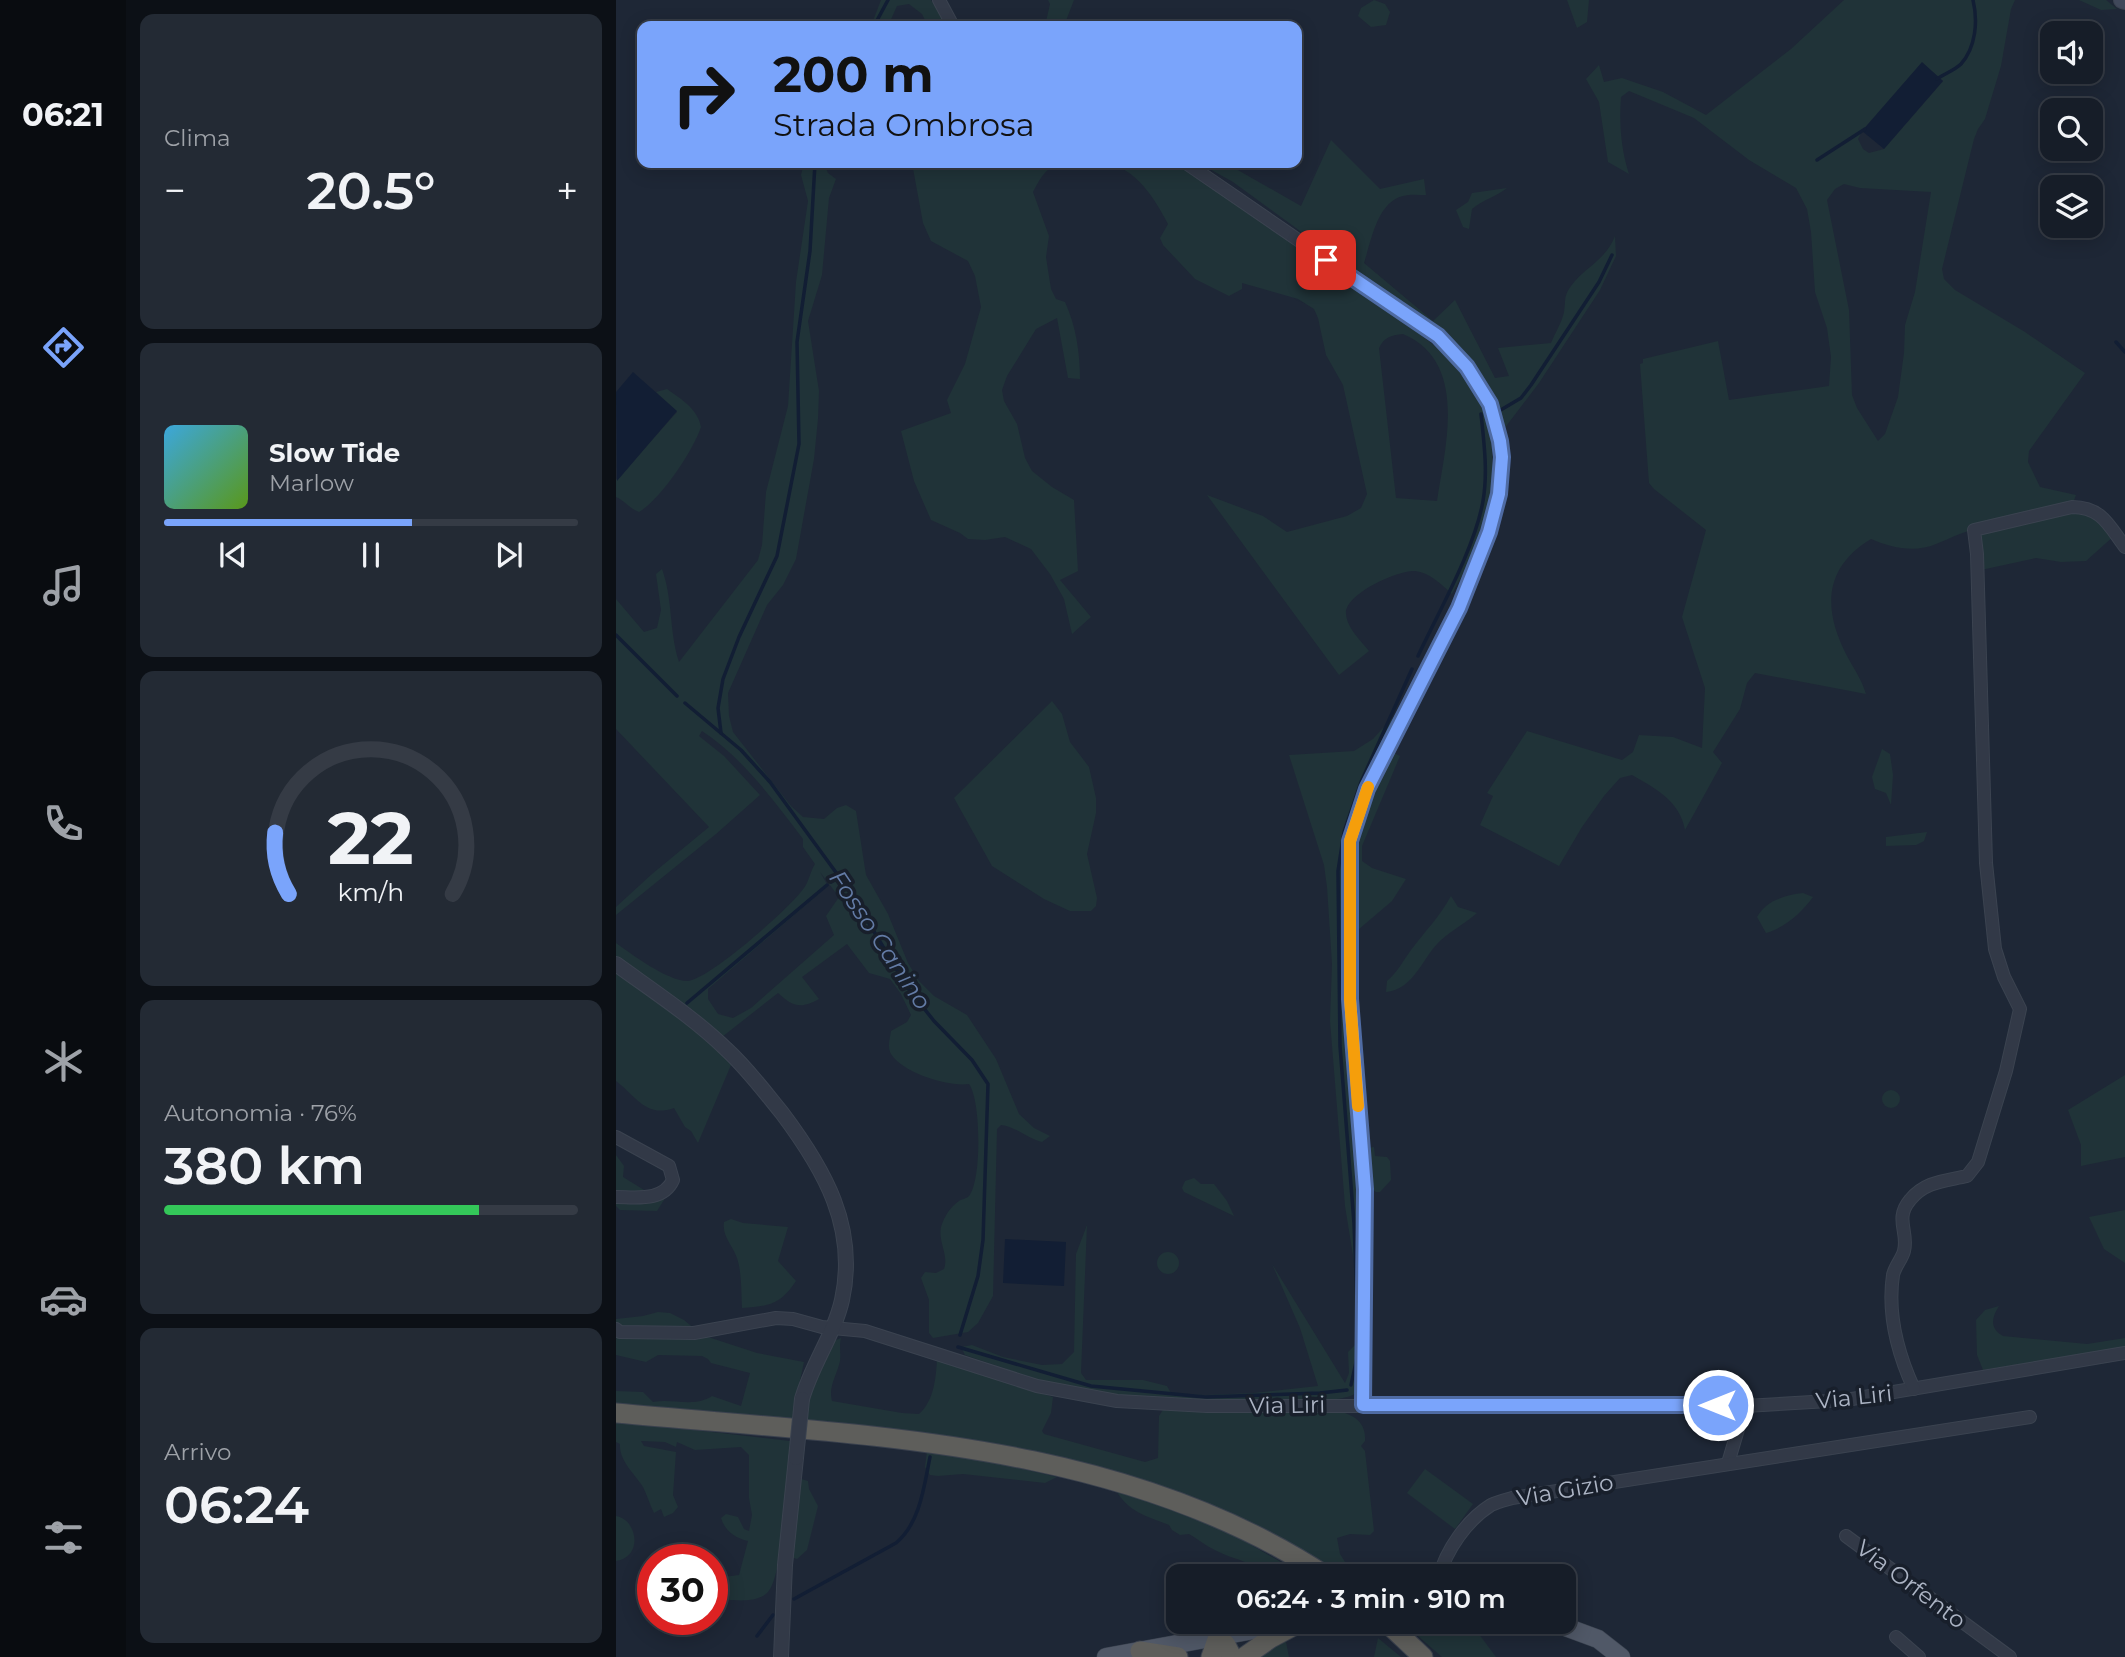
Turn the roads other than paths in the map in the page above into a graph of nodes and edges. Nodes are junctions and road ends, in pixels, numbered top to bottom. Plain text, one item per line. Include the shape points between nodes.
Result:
1 (939, 0) edge
2 (950, 21) edge
3 (1193, 168) edge
4 (2125, 547) edge
5 (616, 964) edge
6 (616, 1137) edge
7 (616, 1197) edge
8 (834, 1327) junction
9 (616, 1329) edge
10 (2125, 1353) edge
11 (1914, 1390) junction
12 (1363, 1405) junction
13 (1745, 1406) junction
14 (616, 1413) edge
15 (2030, 1417) dead end
16 (1728, 1463) junction
17 (1846, 1536) dead end
18 (1307, 1564) edge
19 (1443, 1564) edge
20 (1576, 1631) edge
21 (1235, 1634) edge
22 (1279, 1634) edge
23 (1399, 1634) edge
24 (1219, 1637) junction
25 (1896, 1637) dead end
26 (1140, 1651) junction
27 (781, 1657) edge
28 (1106, 1657) edge
29 (1178, 1657) edge
30 (1211, 1657) edge
31 (1232, 1657) edge
32 (1244, 1657) edge
33 (1423, 1657) edge
34 (1621, 1657) edge
35 (1919, 1657) edge
36 (2010, 1657) edge

1 - 2 street
3 - 12 street via 1438,336 1480,387 1500,441 1499,494 1489,532 1459,608 1367,789 1350,841 1350,999 1365,1189
4 - 11 street via 2101,515 2087,507 1974,530 1986,863 1995,948 2020,1009 1978,1162 1967,1176 1937,1181 1914,1195 1902,1214 1904,1251 1894,1272 1892,1305 1895,1337
5 - 8 street via 700,1026 747,1069 819,1165 844,1239 844,1283
6 - 7 street via 669,1166 673,1180 655,1196
8 - 9 street, Via Liri via 776,1318 694,1333
8 - 12 street, Via Liri via 866,1331 1037,1386 1117,1401 1207,1406
8 - 27 street, bridge via 802,1399
10 - 11 street, Via Liri
11 - 13 street, Via Liri via 1846,1400
12 - 13 street, Via Liri
13 - 16 street
14 - 18 highway via 912,1441 1068,1468 1210,1513
15 - 16 street, Via Gizio
16 - 19 street, Via Gizio via 1512,1497 1478,1516
17 - 36 street, Via Orfento
20 - 34 main road via 1598,1639
21 - 24 main road
22 - 32 highway
23 - 33 highway
24 - 26 main road
24 - 30 highway
24 - 31 highway
25 - 35 street
26 - 28 main road
26 - 29 highway

